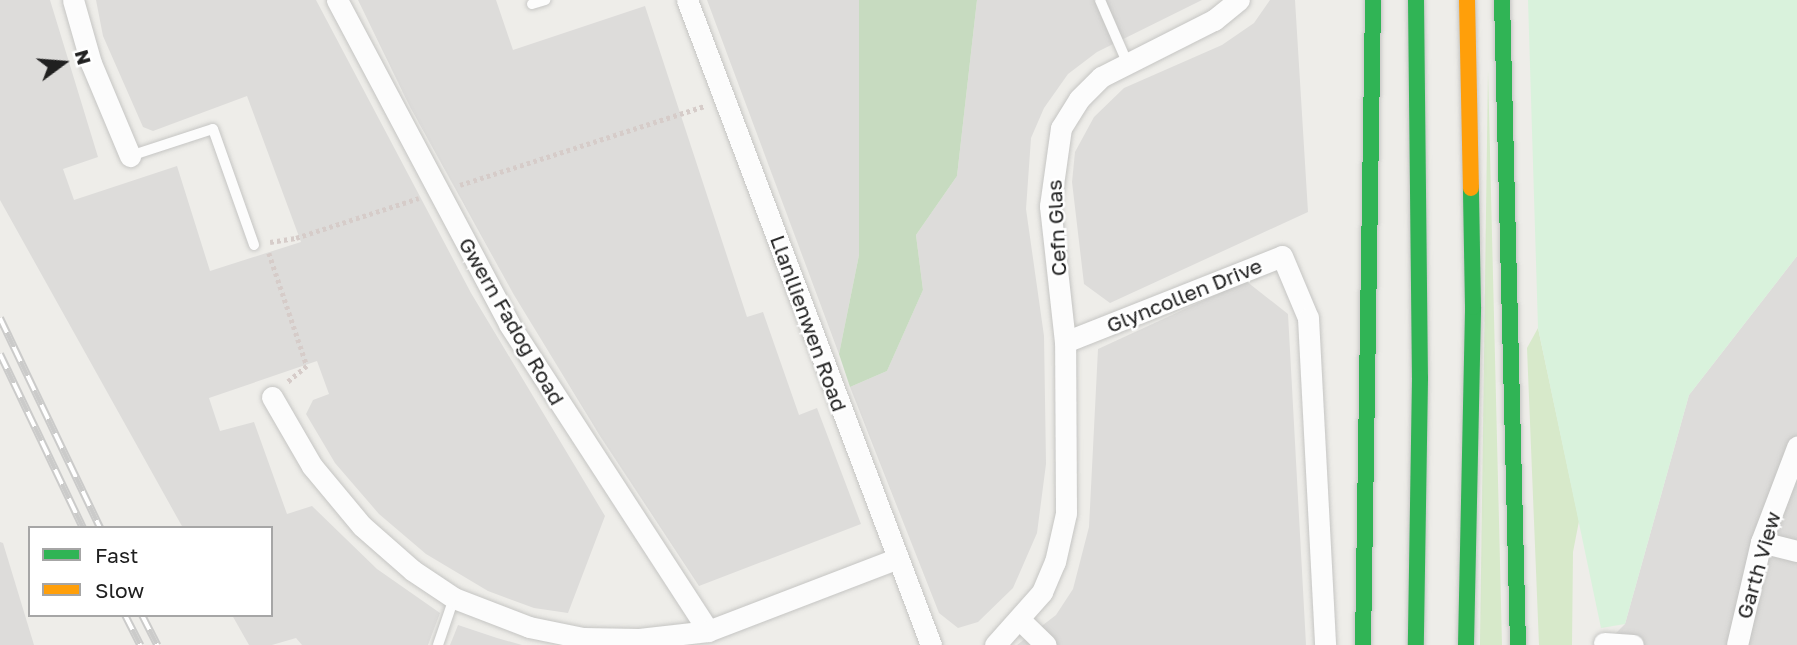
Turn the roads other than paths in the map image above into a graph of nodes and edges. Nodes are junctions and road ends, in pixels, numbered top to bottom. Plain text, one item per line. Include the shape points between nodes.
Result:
1 (73, 0) edge
2 (337, 0) edge
3 (545, 0) edge
4 (687, 0) edge
5 (1100, 0) edge
6 (1239, 0) edge
7 (1373, 0) edge
8 (1416, 0) edge
9 (1467, 0) edge
10 (1502, 0) edge
11 (532, 4) dead end
12 (1127, 62) junction
13 (130, 156) joint
14 (254, 244) road end
15 (1065, 342) junction
16 (272, 397) road end
17 (1797, 447) edge
18 (1761, 542) junction
19 (1797, 551) edge
20 (896, 559) junction
21 (454, 598) junction
22 (1018, 618) junction
23 (708, 631) junction
24 (1604, 643) dead end
25 (438, 645) edge
26 (931, 645) edge
27 (995, 645) edge
28 (1046, 645) edge
29 (1325, 645) edge
30 (1363, 645) edge
31 (1416, 645) edge
32 (1466, 645) edge
33 (1518, 645) edge
34 (1633, 645) edge
35 (1737, 645) edge

1 - 13 street via 91,62
2 - 23 street, Gwern Fadog Road via 509,324
3 - 11 lane
4 - 20 street, Llanllienwen Road
5 - 12 lane
6 - 12 street, Cefn Glas via 1214,20
7 - 30 highway
8 - 31 highway via 1420,378
9 - 32 highway via 1474,307
10 - 33 highway
12 - 15 street, Cefn Glas via 1101,77 1079,99 1061,128 1053,162 1050,206
13 - 14 lane via 213,130
15 - 22 street via 1066,513 1055,562 1042,592
15 - 29 street, Glyncollen Drive via 1282,256 1308,318
16 - 21 street via 312,466 362,526 412,570
17 - 18 street, Garth View
18 - 19 street
18 - 35 street, Garth View
20 - 23 street
20 - 26 street, Llanllienwen Road
21 - 23 street via 529,627 583,638 639,639
21 - 25 lane
22 - 27 street
22 - 28 street
24 - 34 street

